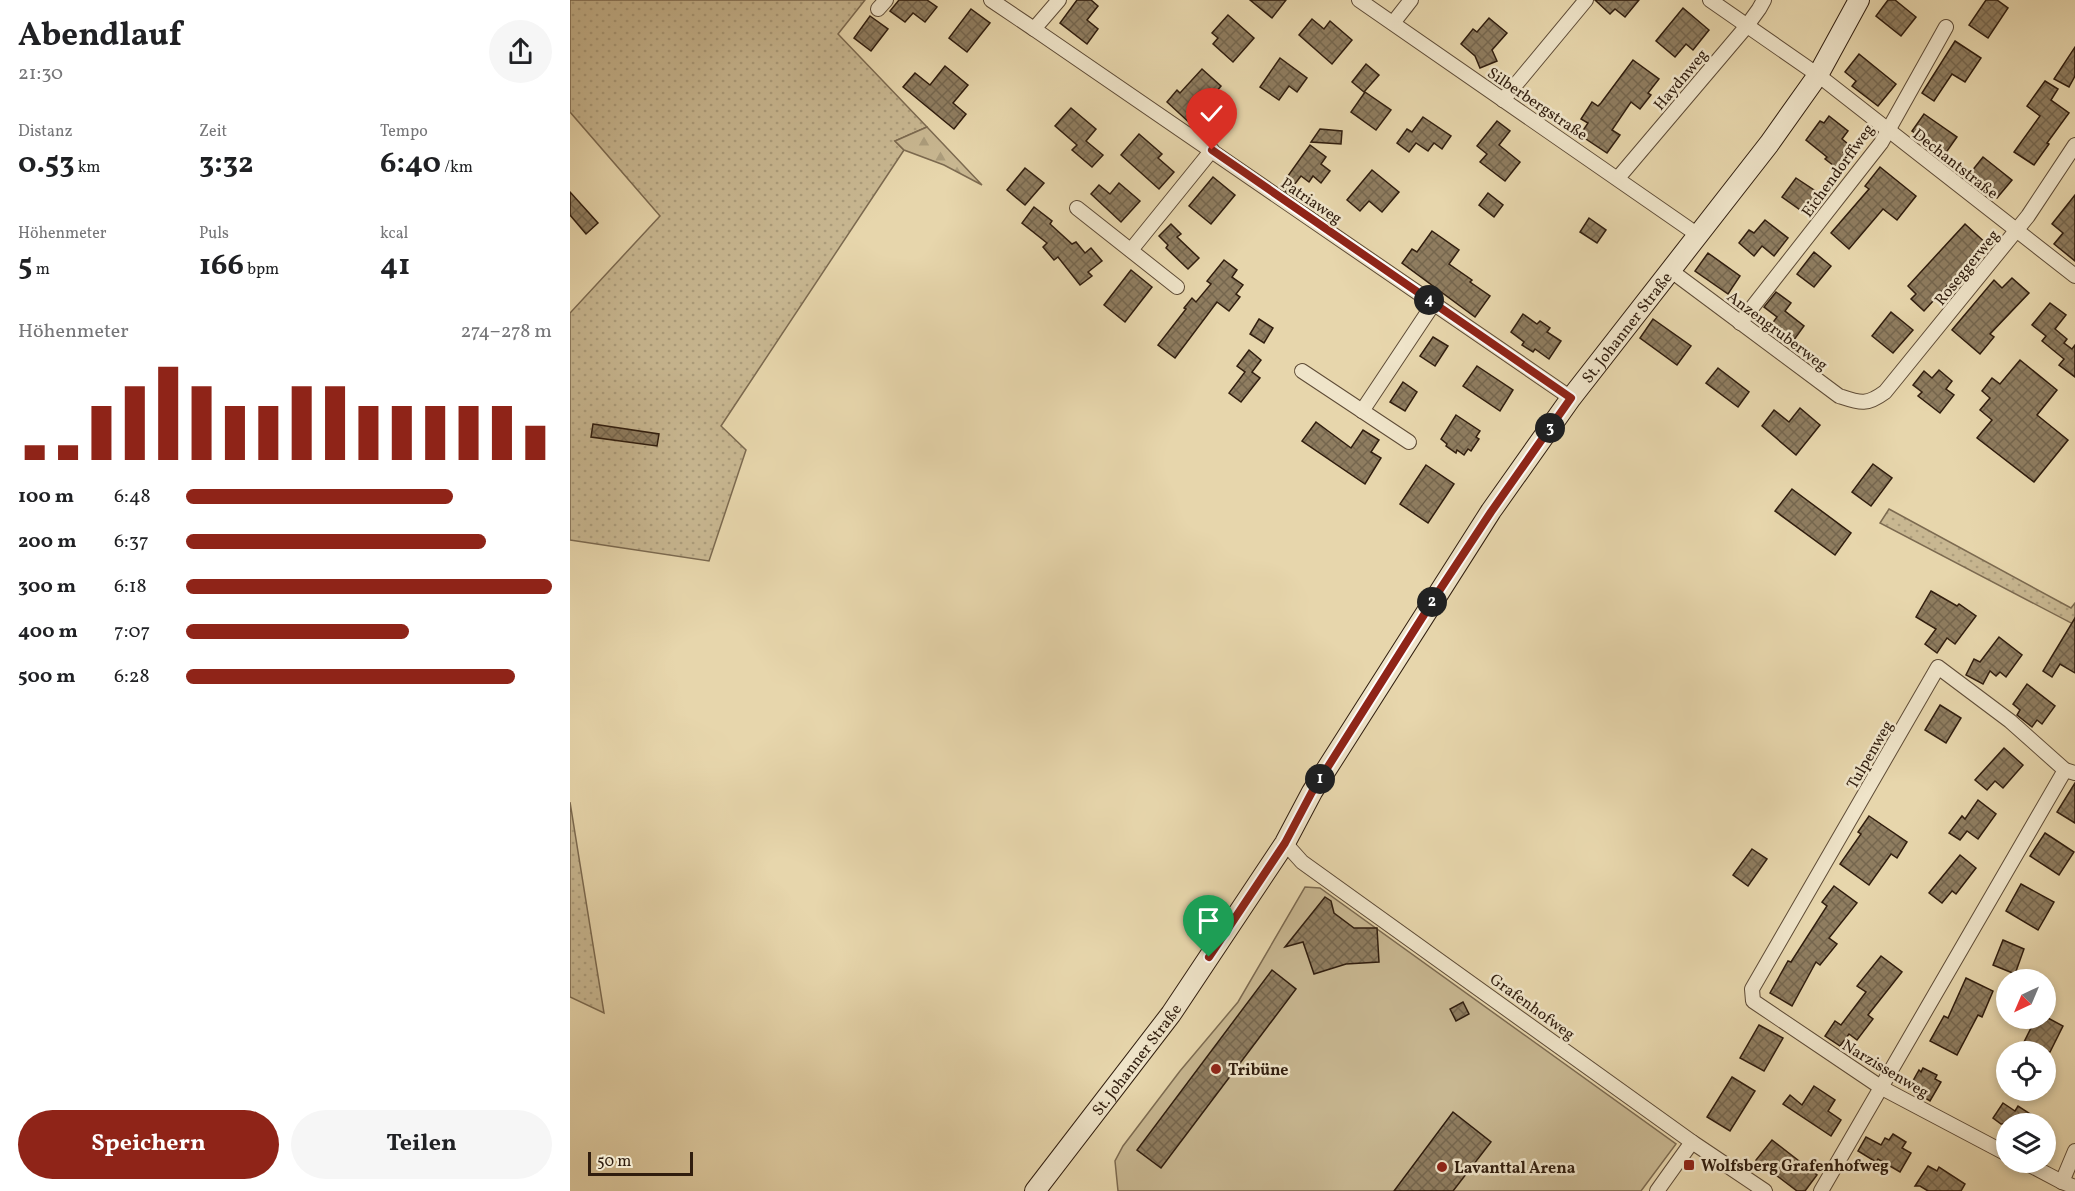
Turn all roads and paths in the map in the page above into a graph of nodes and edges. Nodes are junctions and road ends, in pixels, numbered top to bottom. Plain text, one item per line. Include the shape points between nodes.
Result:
1 (991, 0) edge
2 (1059, 0) edge
3 (1359, 0) edge
4 (1411, 0) edge
5 (1586, 0) edge
6 (1710, 0) edge
7 (1764, 0) edge
8 (1859, 0) edge
9 (1392, 23) junction
10 (1746, 27) junction
11 (1946, 27) dead end
12 (1034, 29) junction
13 (1818, 75) junction
14 (1503, 99) junction
15 (1887, 130) junction
16 (2075, 145) edge
17 (1212, 150) junction
18 (1618, 178) junction
19 (1077, 208) dead end
20 (2016, 231) junction
21 (1698, 235) junction
22 (1131, 250) junction
23 (1670, 270) junction
24 (2075, 276) edge
25 (1177, 287) dead end
26 (1434, 303) junction
27 (1740, 322) junction
28 (1302, 371) dead end
29 (1571, 398) junction
30 (1871, 402) joint
31 (1362, 411) junction
32 (1409, 442) dead end
33 (2070, 771) edge
34 (1285, 843) junction
35 (1754, 1001) joint
36 (1882, 1088) junction
37 (1692, 1142) junction
38 (1996, 1148) edge
39 (2075, 1151) edge
40 (2046, 1173) edge
41 (2068, 1184) edge
42 (1035, 1191) edge
43 (1657, 1191) edge
44 (1765, 1191) edge
45 (1821, 1191) edge

1 - 12 street, Patriaweg
2 - 12 street
3 - 9 street, Silberbergstraße
4 - 9 street
5 - 14 street
6 - 10 street, Dechantstraße
7 - 10 street, Haydnweg
8 - 13 street, St. Johanner Straße
9 - 14 street, Silberbergstraße
10 - 13 street, Dechantstraße
10 - 18 street, Haydnweg
11 - 15 street, Eichendorffweg
12 - 17 street, Patriaweg
13 - 15 street, Dechantstraße
13 - 21 street, St. Johanner Straße
14 - 18 street, Silberbergstraße
15 - 20 street, Dechantstraße
15 - 27 street, Eichendorffweg via 1881,143
16 - 20 street, Roseggerweg
17 - 22 street
17 - 26 street, Patriaweg
18 - 21 street, Silberbergstraße
19 - 22 street
20 - 24 street, Dechantstraße
20 - 30 street, Roseggerweg via 1885,392
21 - 23 street, St. Johanner Straße
22 - 25 street
23 - 27 street, Anzengruberweg
23 - 29 street, St. Johanner Straße
26 - 29 street, Patriaweg
26 - 31 street
27 - 30 street, Anzengruberweg via 1839,396
28 - 31 street
29 - 34 street, St. Johanner Straße via 1439,591 1312,792
31 - 32 street
33 - 35 street, Tulpenweg via 1938,667 1752,989
33 - 36 street, Tulpenweg
34 - 37 street, Grafenhofweg via 1302,862
34 - 42 street, St. Johanner Straße via 1171,1014
35 - 36 street, Narzissenweg
36 - 38 street, Narzissenweg
36 - 45 street, Tulpenweg
37 - 43 street
37 - 44 street, Grafenhofweg
39 - 41 street
40 - 41 street

